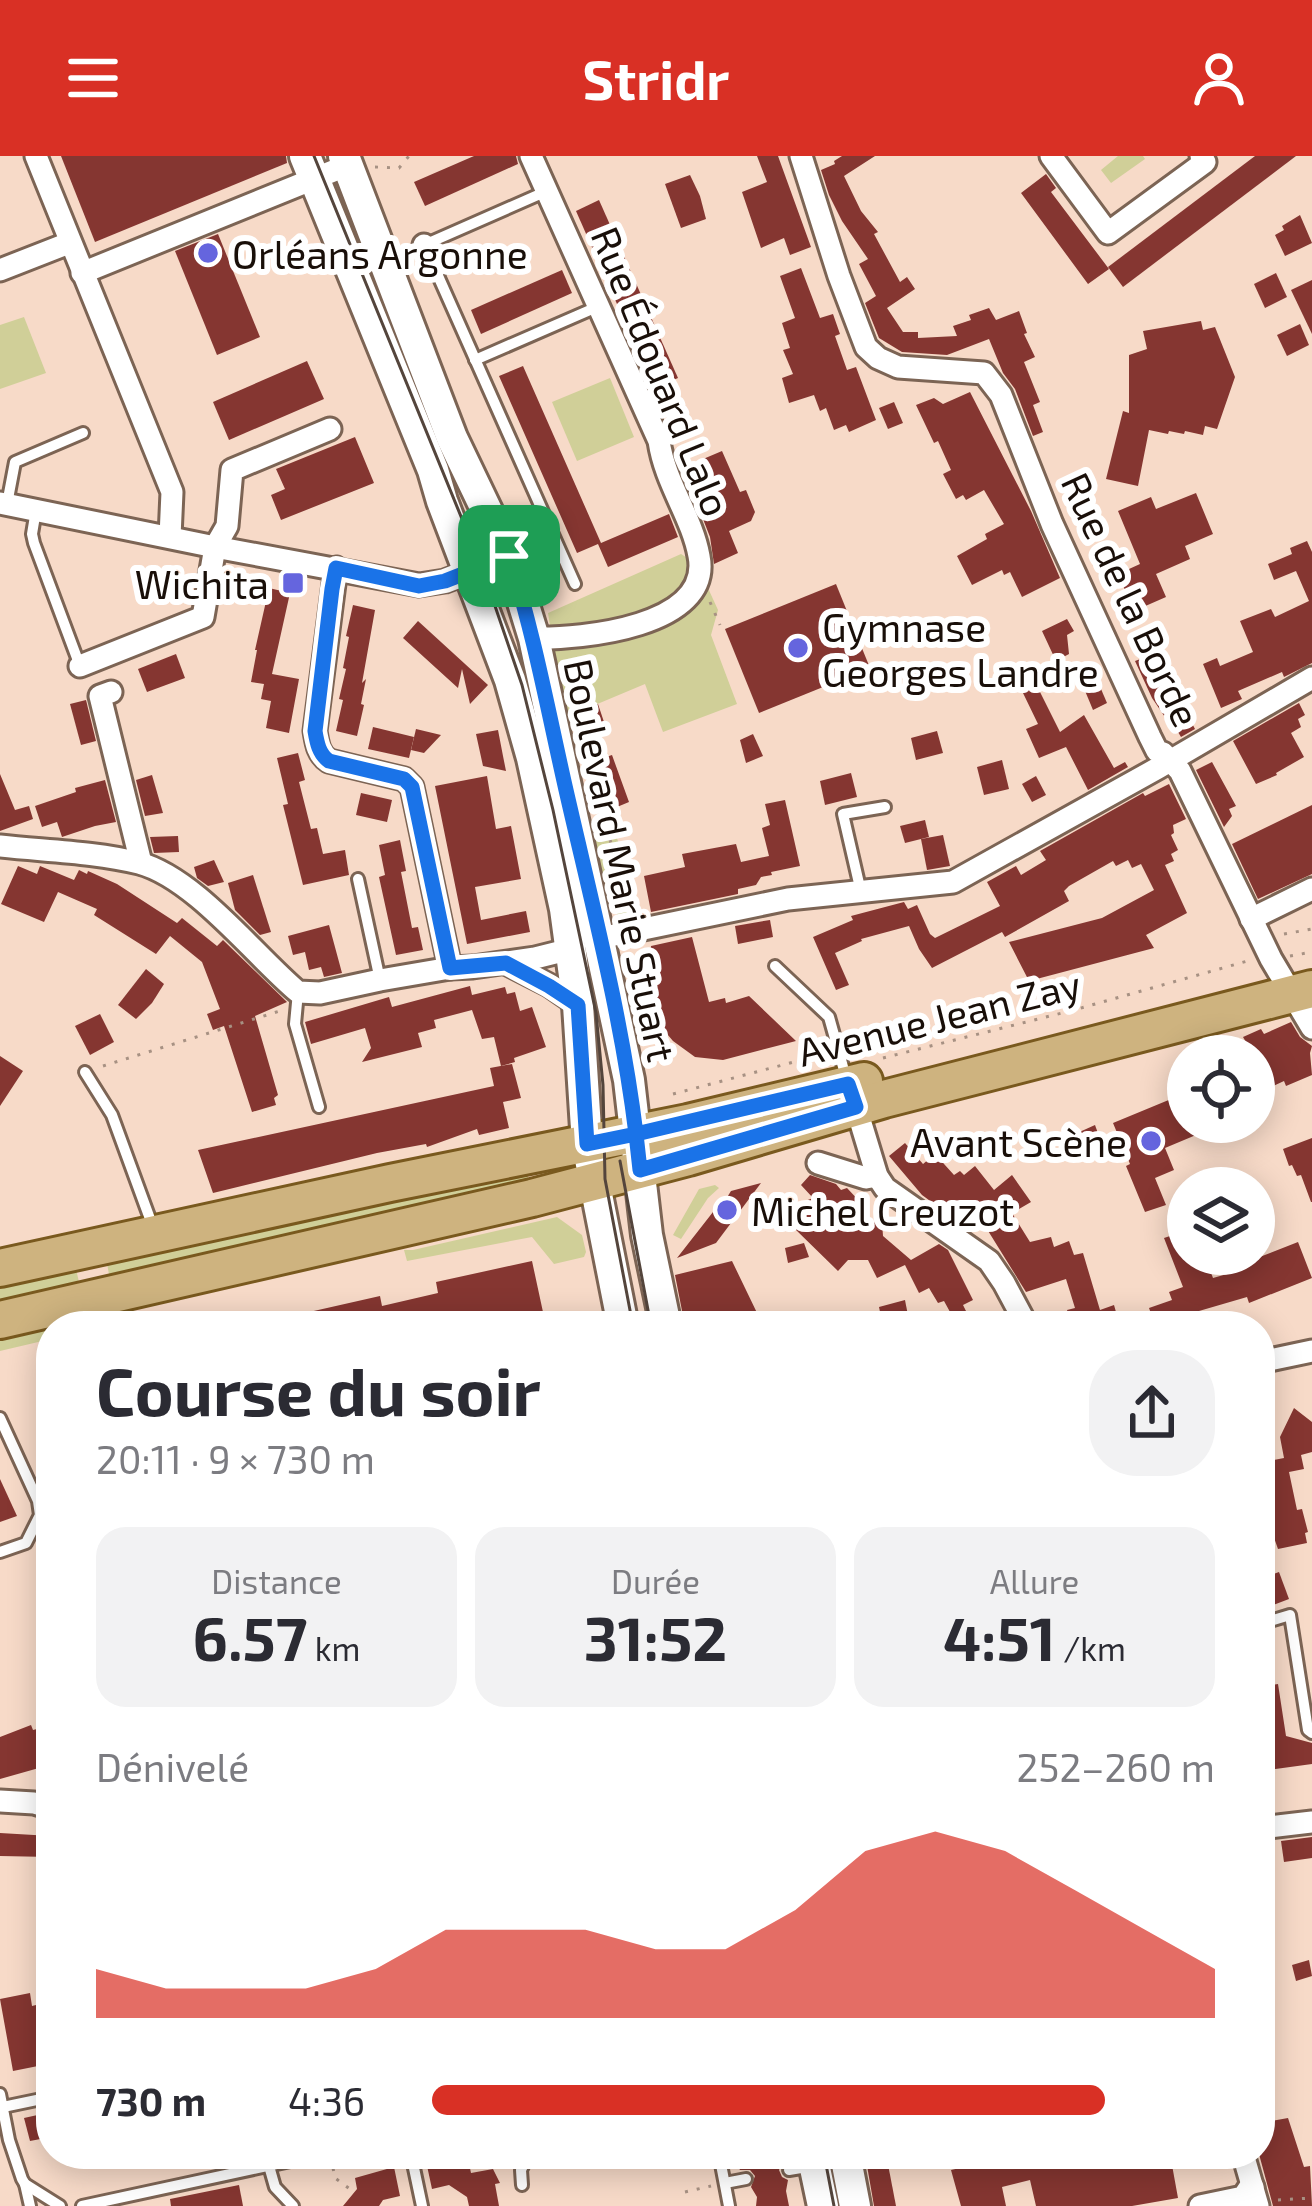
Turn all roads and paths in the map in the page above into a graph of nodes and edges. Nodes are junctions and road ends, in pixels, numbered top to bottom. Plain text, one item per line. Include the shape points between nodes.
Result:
1 (36, 156) edge
2 (410, 156) edge
3 (531, 156) edge
4 (801, 156) edge
5 (1051, 156) edge
6 (1201, 156) edge
7 (356, 163) edge
8 (310, 168) edge
9 (547, 191) junction
10 (69, 242) junction
11 (424, 245) joint
12 (435, 268) joint
13 (0, 270) edge
14 (82, 273) junction
15 (600, 305) junction
16 (475, 360) junction
17 (330, 429) dead end
18 (83, 434) dead end
19 (4, 503) edge
20 (36, 510) junction
21 (170, 537) junction
22 (215, 548) junction
23 (509, 556) junction
24 (336, 568) junction
25 (470, 572) junction
26 (700, 578) junction
27 (575, 584) dead end
28 (720, 625) dead end
29 (534, 638) junction
30 (80, 666) joint
31 (1312, 678) edge
32 (111, 692) dead end
33 (1171, 760) junction
34 (885, 807) dead end
35 (608, 834) dead end
36 (0, 846) edge
37 (141, 863) junction
38 (358, 879) dead end
39 (1312, 890) edge
40 (861, 892) junction
41 (1251, 919) junction
42 (640, 929) junction
43 (1312, 929) edge
44 (1283, 934) dead end
45 (600, 938) junction
46 (571, 949) junction
47 (1312, 952) edge
48 (506, 963) junction
49 (775, 966) dead end
50 (450, 968) junction
51 (1293, 976) edge
52 (380, 980) junction
53 (297, 998) junction
54 (578, 1005) junction
55 (1312, 1028) edge
56 (85, 1072) joint
57 (852, 1076) junction
58 (673, 1094) dead end
59 (319, 1107) dead end
60 (587, 1144) junction
61 (638, 1152) junction
62 (818, 1163) dead end
63 (877, 1175) junction
64 (592, 1182) junction
65 (154, 1234) junction
66 (88, 1249) junction
67 (0, 1268) edge
68 (99, 1304) junction
69 (56, 1311) edge
70 (620, 1311) edge
71 (663, 1311) edge
72 (1019, 1311) edge
73 (36, 1314) edge
74 (0, 1320) edge
75 (1312, 1351) edge
76 (1275, 1359) edge
77 (0, 1418) edge
78 (36, 1497) edge
79 (36, 1524) edge
80 (0, 1552) edge
81 (1275, 1620) edge
82 (1312, 1733) edge
83 (0, 1801) edge
84 (36, 1804) edge
85 (1312, 1822) edge
86 (1275, 1826) edge
87 (36, 2098) edge
88 (1, 2100) edge
89 (4, 2142) edge
90 (248, 2169) edge
91 (270, 2169) edge
92 (332, 2169) edge
93 (414, 2169) edge
94 (522, 2169) edge
95 (722, 2169) edge
96 (824, 2169) edge
97 (830, 2169) edge
98 (1249, 2169) edge
99 (234, 2171) joint
100 (746, 2179) dead end
101 (725, 2183) junction
102 (26, 2185) junction
103 (522, 2185) dead end
104 (354, 2192) dead end
105 (685, 2192) dead end
106 (1258, 2198) edge
107 (1312, 2198) edge
108 (30, 2206) edge
109 (60, 2206) edge
110 (82, 2206) edge
111 (292, 2206) edge
112 (422, 2206) edge
113 (729, 2206) edge
114 (823, 2206) edge
115 (855, 2206) edge
116 (1200, 2206) edge

1 - 10 street
2 - 7 path via 399,169
3 - 9 street, Rue Édouard Lalo
4 - 33 street, Rue de la Borde via 866,347 898,367 984,373 1001,395 1150,737
5 - 6 street via 1108,233 1205,161
7 - 8 street
7 - 23 main road, Boulevard Marie Stuart via 452,438
8 - 14 street
8 - 25 main road, Boulevard Marie Stuart
9 - 11 lane
9 - 15 street, Rue Édouard Lalo
10 - 13 street
10 - 14 street
11 - 12 street
12 - 16 lane
14 - 21 street via 172,492
15 - 16 lane
15 - 26 street, Rue Édouard Lalo via 659,440
16 - 27 lane
17 - 22 street via 232,470 227,526
18 - 19 lane via 15,462
19 - 20 street
20 - 21 street
20 - 30 lane via 34,543
21 - 22 street
22 - 24 street
22 - 30 street via 203,617
23 - 25 street
23 - 29 main road, Boulevard Marie Stuart
24 - 25 street via 419,586
24 - 50 street via 316,743 329,761 412,787
25 - 46 main road, Boulevard Marie Stuart via 524,727
26 - 28 path
26 - 29 street, Rue Édouard Lalo via 684,601 653,619
29 - 45 main road, Boulevard Marie Stuart
31 - 33 street
32 - 37 street via 100,696
33 - 40 street via 953,882
33 - 41 street, Rue de la Borde
34 - 40 lane via 843,814
35 - 42 path
36 - 37 street
37 - 53 street via 194,895
38 - 52 lane
39 - 41 street
40 - 42 street
41 - 51 street, Rue de la Borde
42 - 45 street
43 - 44 path
45 - 61 main road, Boulevard Marie Stuart
46 - 48 street
46 - 54 main road, Boulevard Marie Stuart
47 - 51 path
48 - 50 street
48 - 54 street
49 - 57 lane via 829,1017
50 - 52 street
51 - 55 street, Rue de la Borde
51 - 57 main road, Avenue Jean Zay
51 - 57 path via 1240,962
52 - 53 street
53 - 56 path
53 - 59 lane via 295,1024
54 - 60 main road, Boulevard Marie Stuart
56 - 65 lane via 112,1115
57 - 58 path
57 - 61 main road, Avenue Jean Zay
57 - 63 street
60 - 61 main road, Avenue Jean Zay
60 - 64 main road, Boulevard Marie Stuart
60 - 65 main road, Avenue Jean Zay
61 - 64 main road, Avenue Jean Zay
61 - 71 main road, Boulevard Marie Stuart
62 - 63 street
63 - 72 street via 989,1261
64 - 68 main road, Avenue Jean Zay
64 - 70 main road, Boulevard Marie Stuart
65 - 66 main road, Avenue Jean Zay
66 - 67 main road, Avenue Jean Zay
66 - 68 main road
68 - 69 main road, Avenue Jean Zay
73 - 74 main road, Avenue Jean Zay
75 - 76 street
77 - 78 lane
79 - 80 lane via 26,1543
81 - 82 lane via 1290,1615
83 - 84 street
85 - 86 street
87 - 88 lane
88 - 89 lane
89 - 102 lane
90 - 99 lane
91 - 111 lane
92 - 104 path
93 - 112 lane
94 - 103 lane
95 - 101 lane
96 - 114 main road
97 - 115 main road
98 - 106 street
99 - 110 lane
100 - 101 lane
101 - 105 path
101 - 113 lane
102 - 108 lane
102 - 109 lane
106 - 107 path
106 - 116 street

